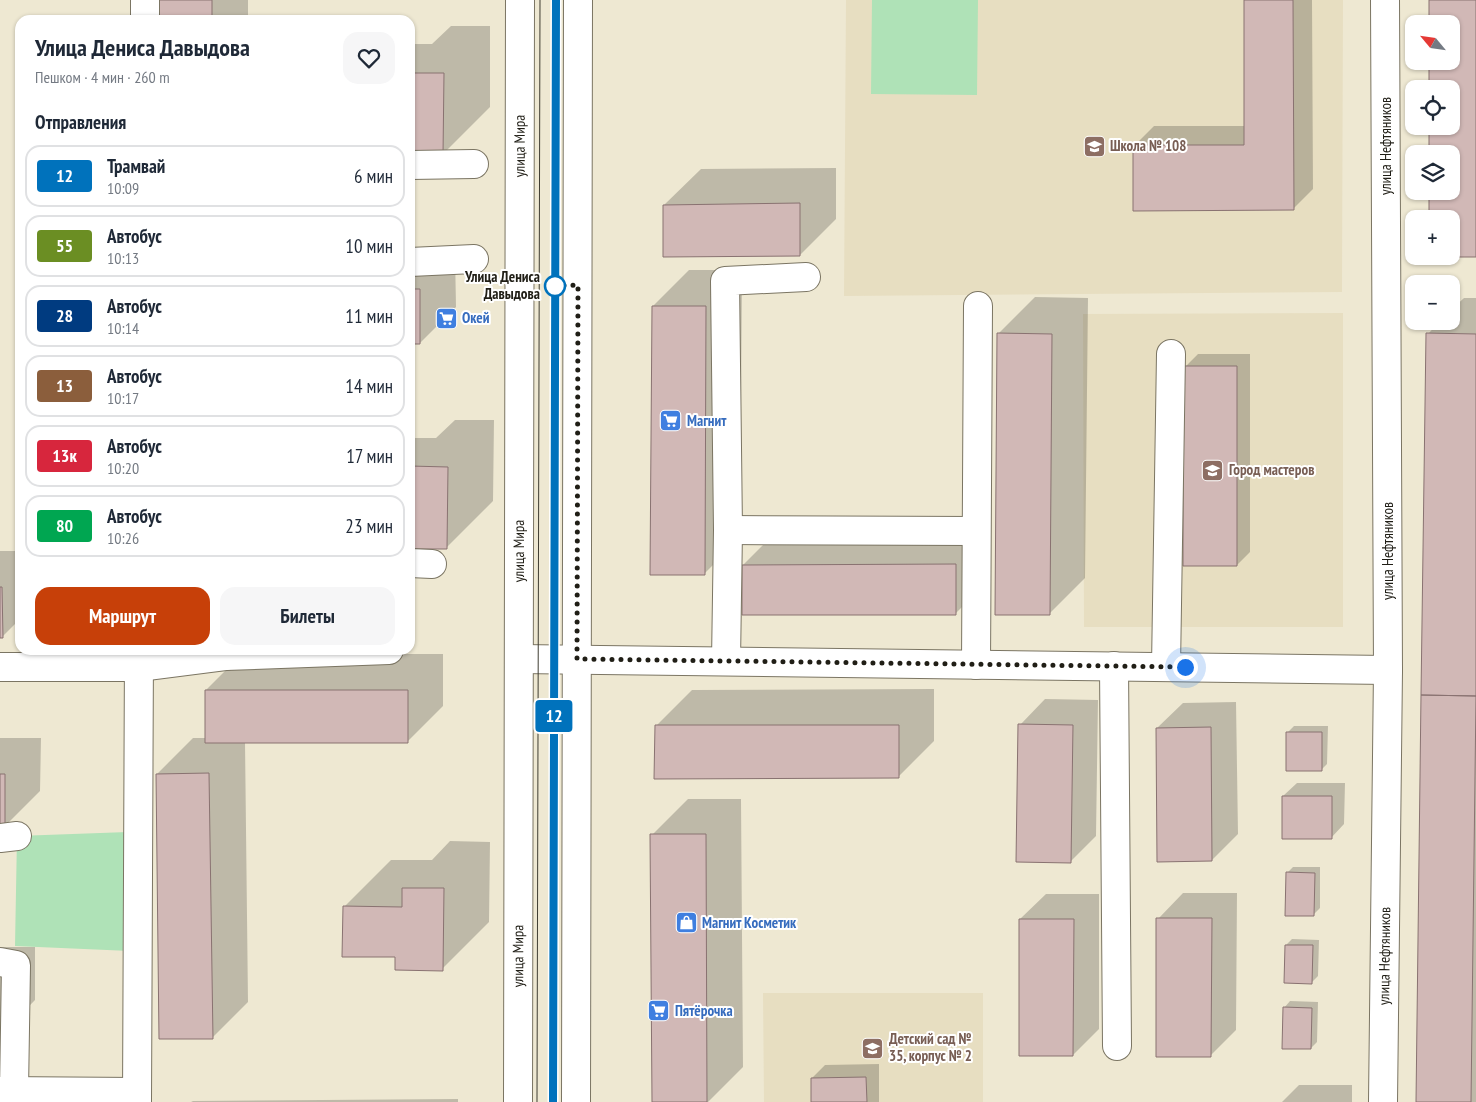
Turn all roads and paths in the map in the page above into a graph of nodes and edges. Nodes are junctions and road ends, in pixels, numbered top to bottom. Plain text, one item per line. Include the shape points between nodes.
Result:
1 (145, 0) edge
2 (520, 0) edge
3 (578, 0) edge
4 (1385, 0) edge
5 (145, 15) edge
6 (415, 164) edge
7 (474, 164) dead end
8 (474, 259) dead end
9 (415, 262) edge
10 (806, 277) dead end
11 (978, 306) dead end
12 (1171, 354) dead end
13 (728, 530) junction
14 (976, 531) junction
15 (193, 655) edge
16 (139, 658) edge
17 (519, 659) junction
18 (577, 659) junction
19 (726, 661) junction
20 (976, 665) junction
21 (1114, 666) junction
22 (0, 667) edge
23 (1166, 667) junction
24 (1388, 670) junction
25 (0, 962) edge
26 (1117, 1046) dead end
27 (7, 1091) edge
28 (137, 1097) edge
29 (518, 1102) edge
30 (576, 1102) edge
31 (1384, 1102) edge

1 - 5 main road
2 - 17 main road, улица Мира
3 - 18 main road
4 - 24 main road, улица Нефтяников
6 - 7 main road
8 - 9 main road
10 - 13 main road via 725,281
11 - 14 main road
12 - 23 main road
13 - 14 main road
13 - 19 main road
14 - 20 main road
15 - 16 main road
16 - 22 main road
16 - 28 main road
17 - 18 main road
17 - 29 main road, улица Мира
18 - 19 main road
18 - 30 main road
19 - 20 main road
20 - 21 main road
21 - 23 main road
21 - 26 main road
23 - 24 main road
24 - 31 main road, улица Нефтяников
25 - 27 main road via 16,966
27 - 28 main road

